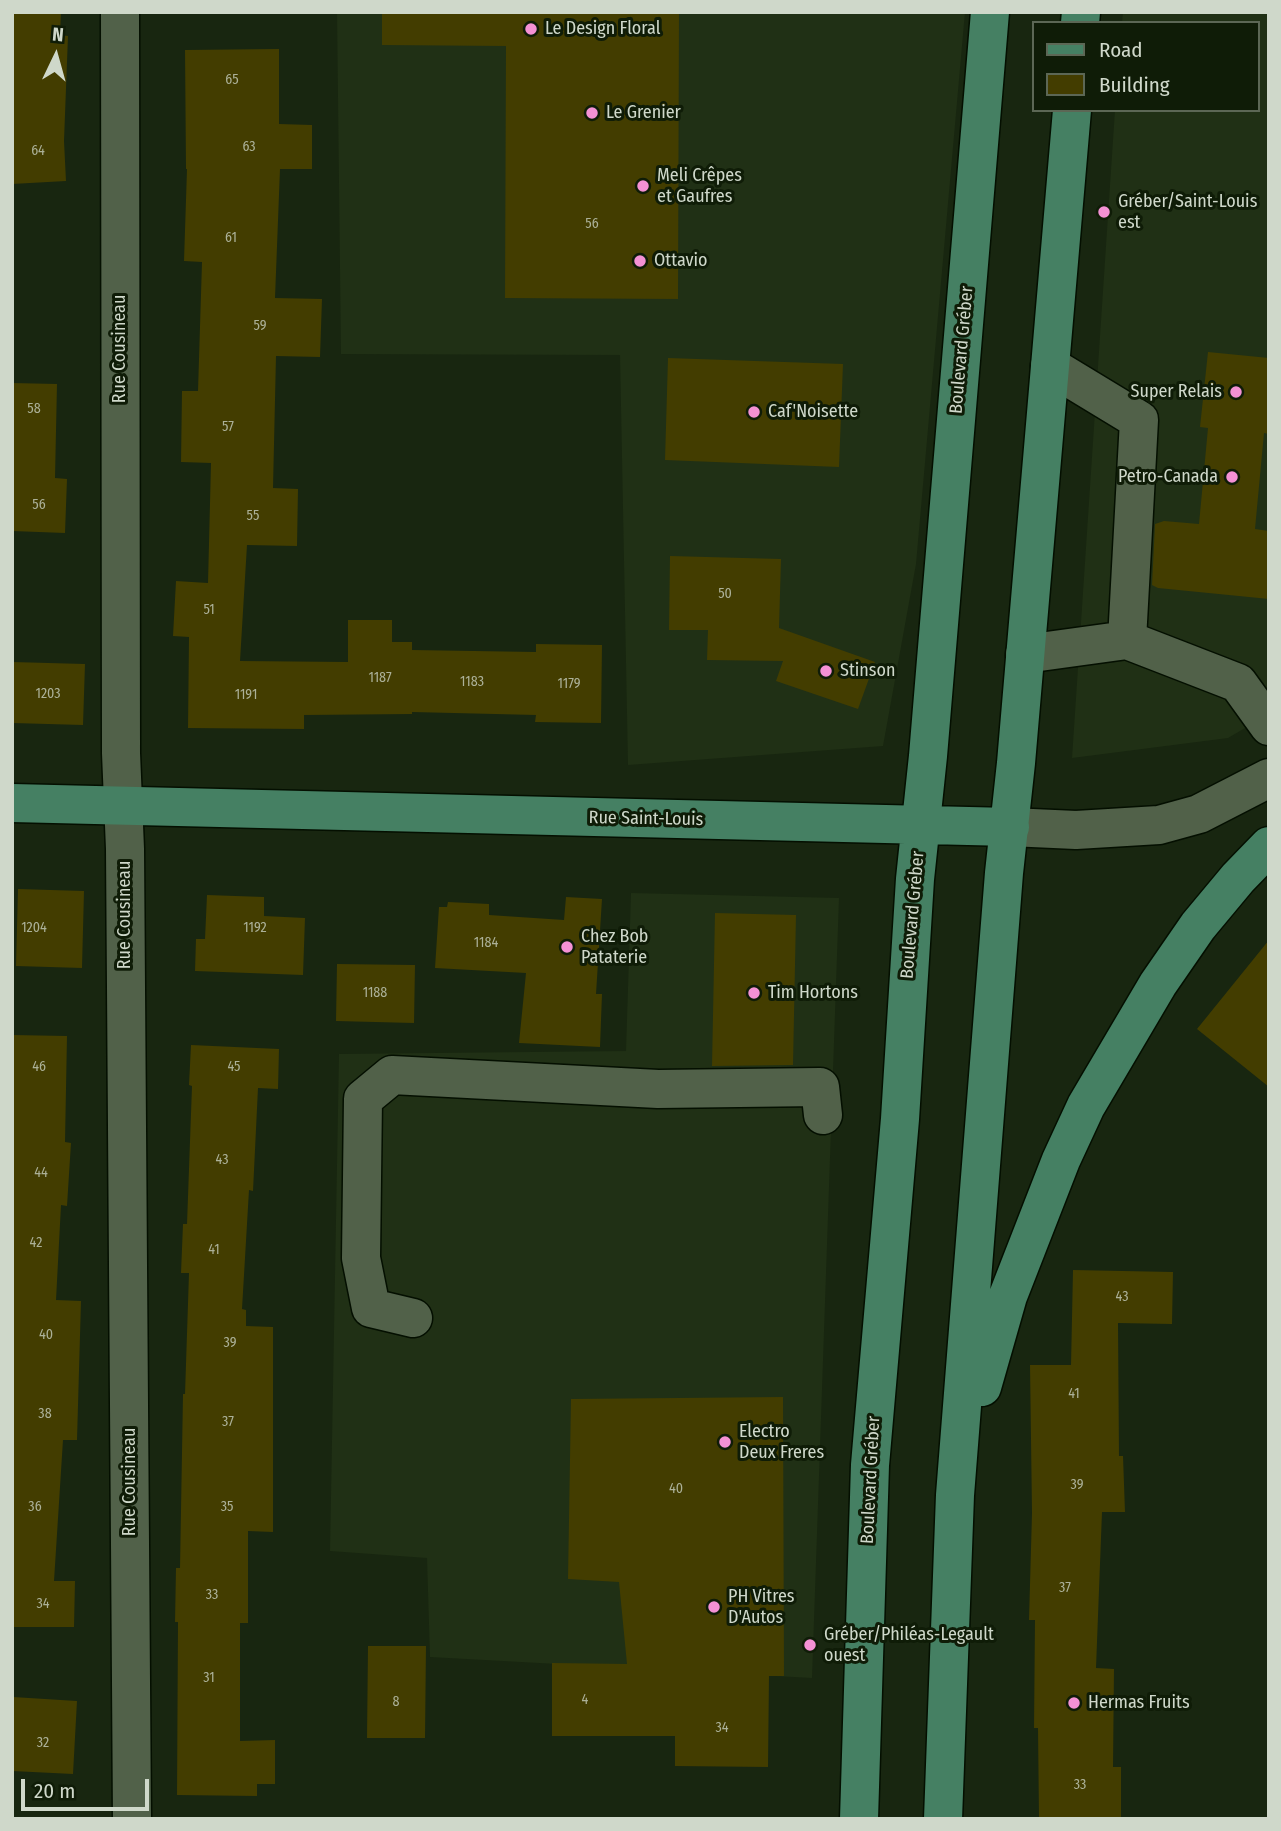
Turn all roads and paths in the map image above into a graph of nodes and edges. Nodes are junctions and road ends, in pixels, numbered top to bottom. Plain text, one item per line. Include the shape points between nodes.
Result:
1 (120, 12) edge
2 (990, 12) edge
3 (1072, 112) edge
4 (1050, 366) junction
5 (1127, 640) junction
6 (1025, 654) junction
7 (1269, 726) edge
8 (1269, 778) edge
9 (12, 803) edge
10 (122, 806) junction
11 (921, 825) junction
12 (1010, 827) junction
13 (1269, 846) edge
14 (824, 1115) dead end
15 (413, 1318) dead end
16 (955, 1494) junction
17 (132, 1819) edge
18 (859, 1819) edge
19 (943, 1819) edge

1 - 10 street, Rue Cousineau
2 - 11 main road, Boulevard Gréber
3 - 4 main road
4 - 5 street via 1139,420
4 - 6 main road
5 - 6 street
5 - 7 street via 1238,683
6 - 12 main road
8 - 12 street, Rue Saint-Louis via 1199,814 1159,825 1076,830
9 - 10 main road, Rue Saint-Louis
10 - 11 main road, Rue Saint-Louis
10 - 17 street, Rue Cousineau
11 - 12 main road, Rue Saint-Louis
11 - 18 main road, Boulevard Gréber via 870,1465
12 - 16 main road
13 - 16 main road via 1198,926 1086,1106 1008,1296
14 - 15 street via 820,1087 658,1089 393,1076 363,1099 361,1258 371,1308
16 - 19 main road

